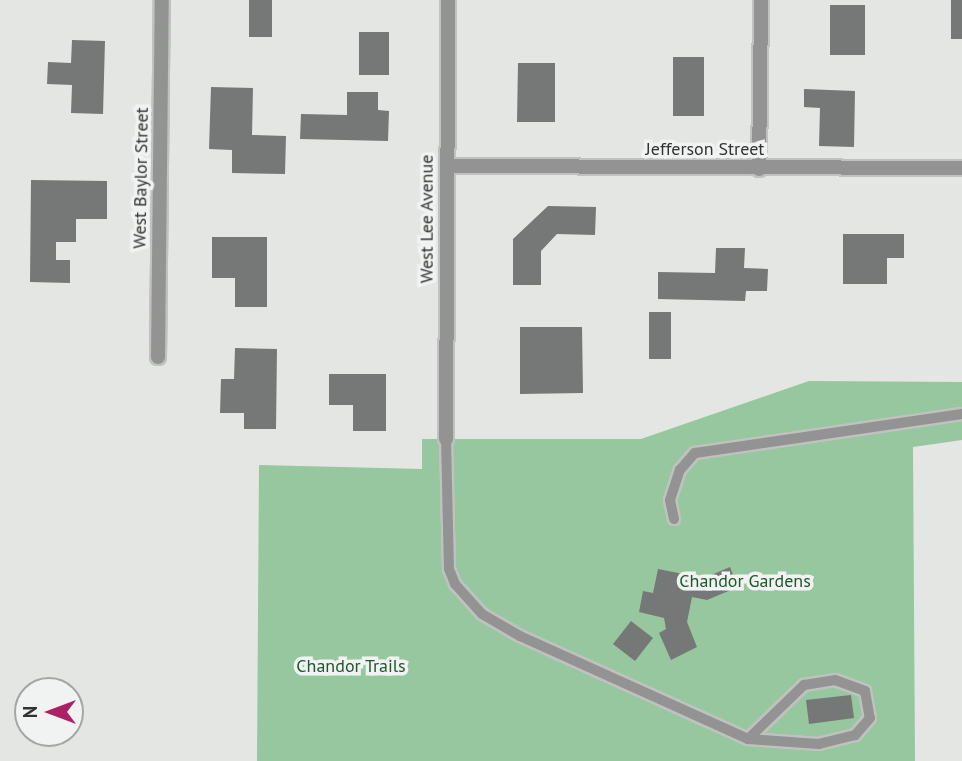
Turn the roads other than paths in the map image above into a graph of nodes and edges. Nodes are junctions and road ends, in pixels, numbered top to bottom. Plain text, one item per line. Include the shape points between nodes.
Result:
1 (162, 0) edge
2 (448, 0) edge
3 (761, 0) edge
4 (447, 166) junction
5 (962, 168) edge
6 (759, 169) junction
7 (158, 357) dead end
8 (962, 414) edge
9 (446, 439) joint
10 (674, 519) dead end
11 (748, 738) junction

1 - 7 street, West Baylor Street
2 - 4 street, West Lee Avenue
3 - 6 street
4 - 6 street, Jefferson Street
4 - 9 street, West Lee Avenue
5 - 6 street, Jefferson Street
8 - 10 lane via 695,453 680,470 670,500
9 - 11 lane via 449,569 466,599 520,636
11 - 11 lane via 804,685 835,680 865,691 870,718 855,735 819,744

